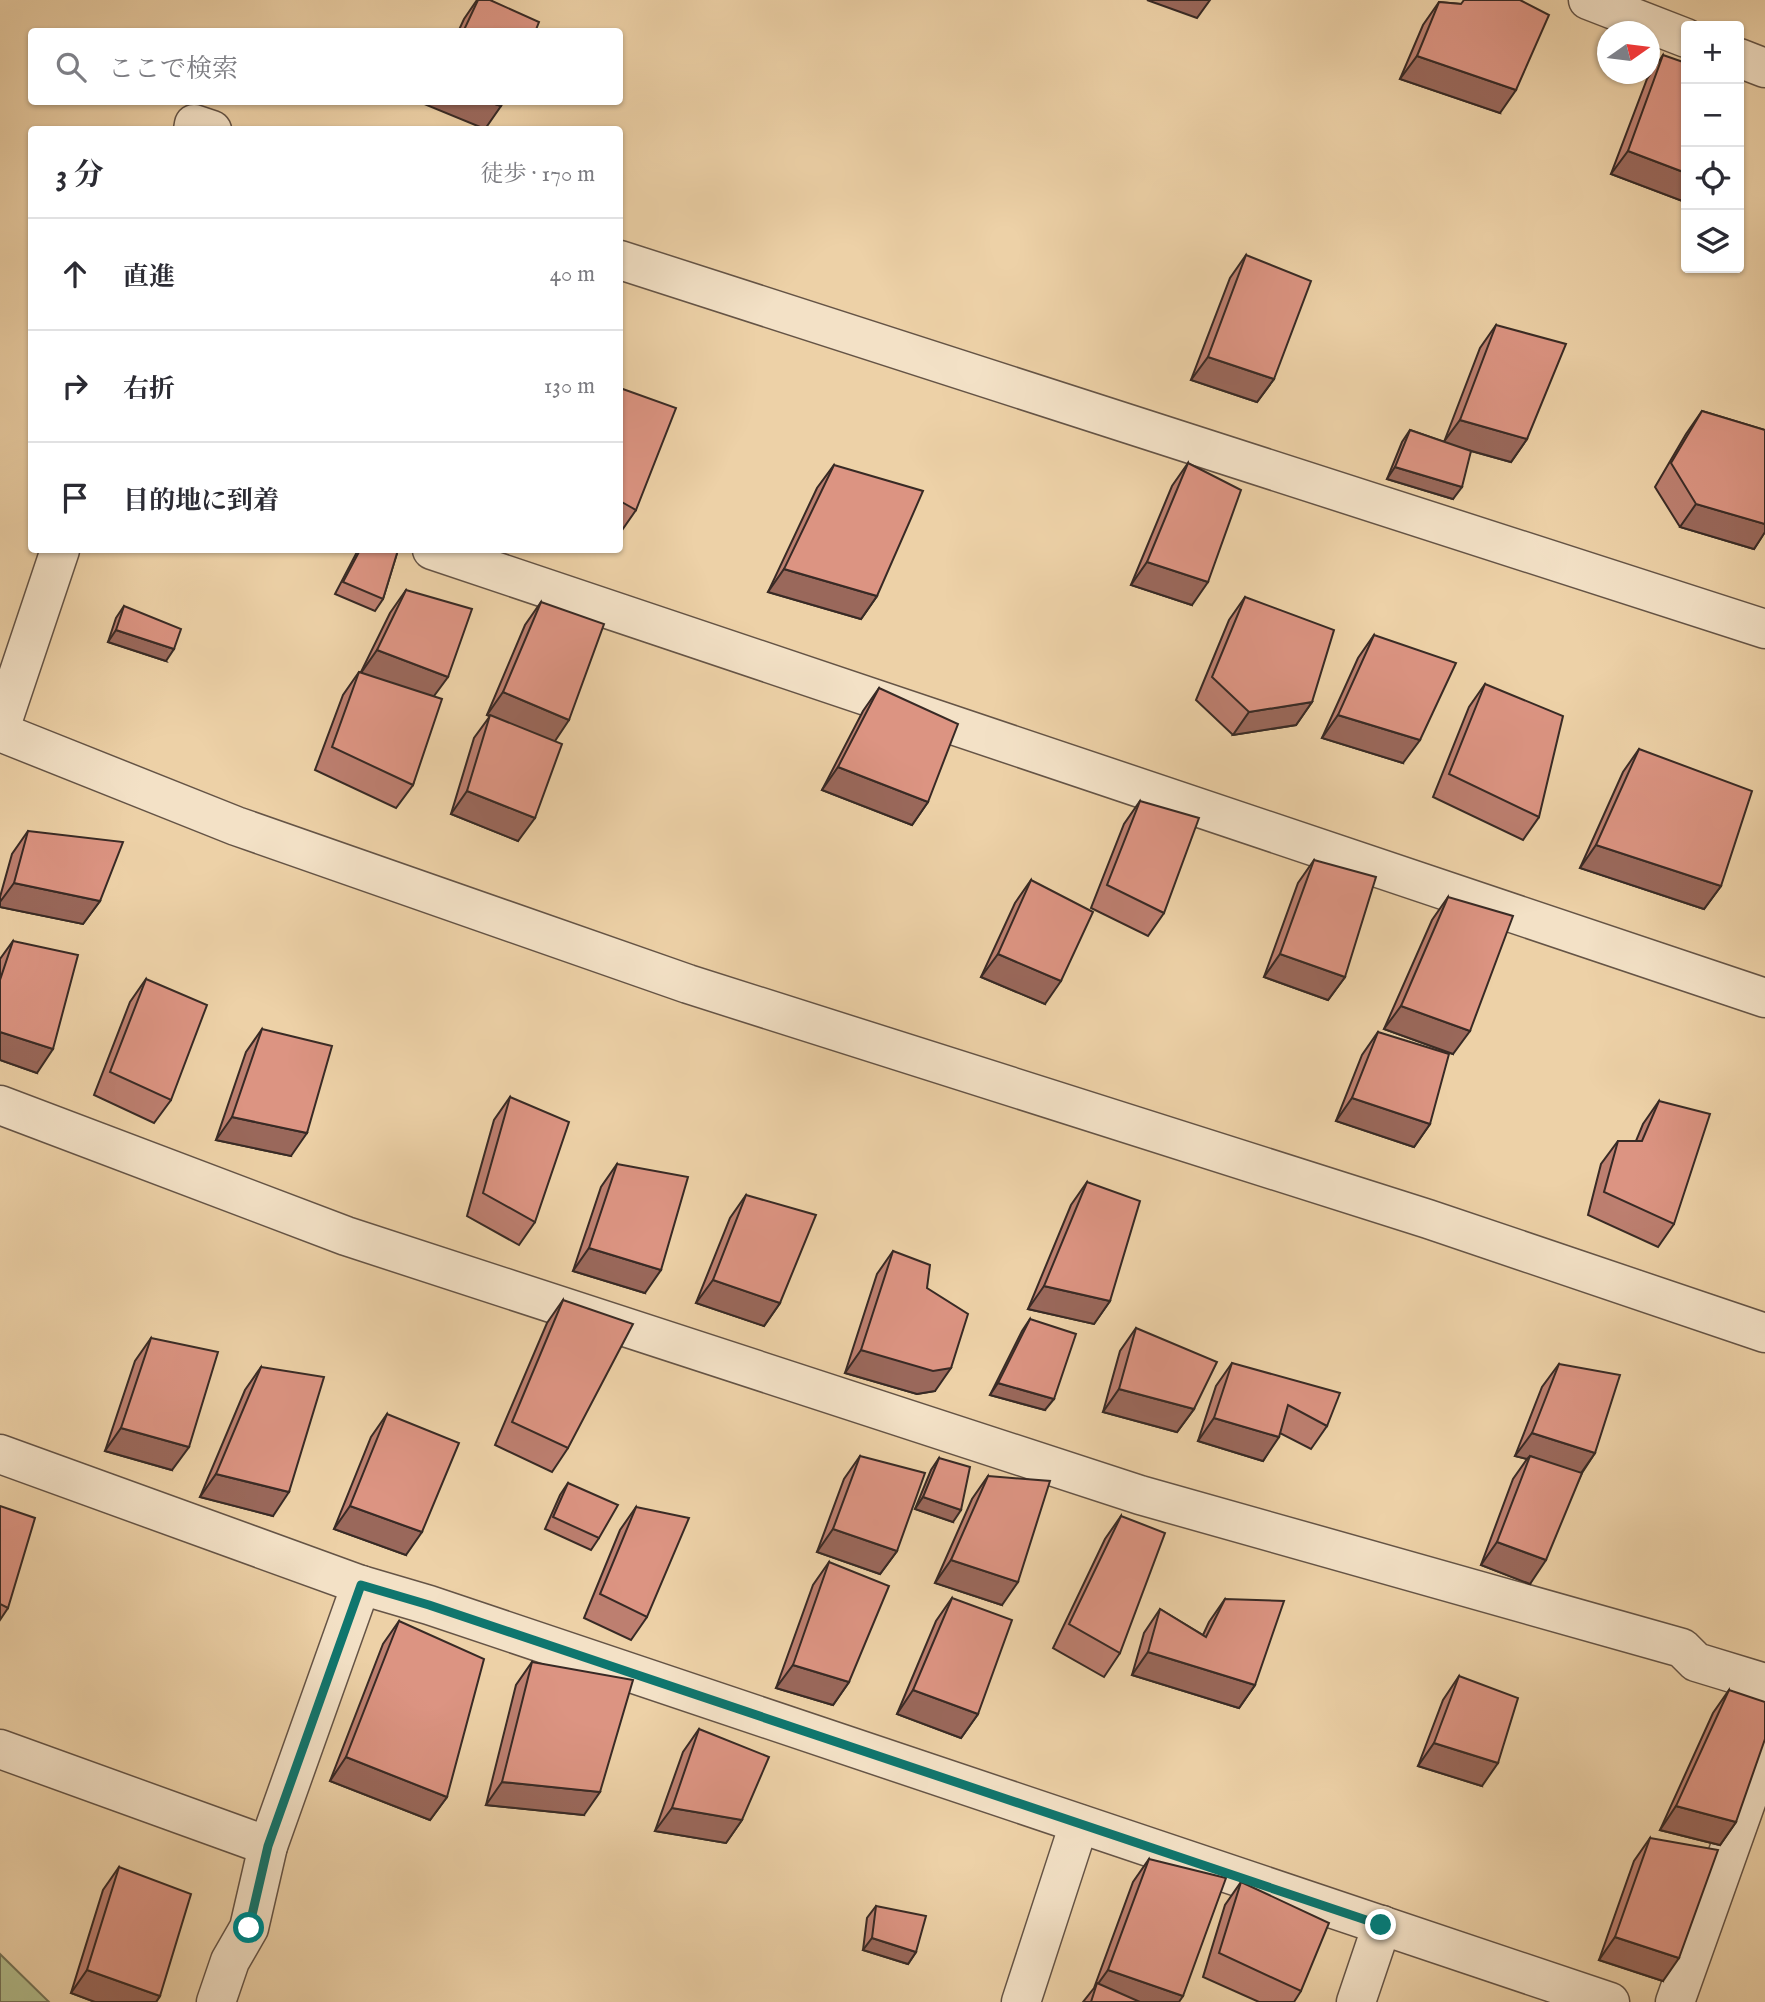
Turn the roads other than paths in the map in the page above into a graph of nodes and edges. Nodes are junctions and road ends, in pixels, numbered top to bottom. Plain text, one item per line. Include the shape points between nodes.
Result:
1 (1588, 0) edge
2 (1681, 36) edge
3 (1744, 60) edge
4 (1765, 68) edge
5 (623, 262) edge
6 (59, 553) edge
7 (441, 553) edge
8 (1765, 629) edge
9 (0, 730) edge
10 (1765, 998) edge
11 (0, 1105) edge
12 (1765, 1334) edge
13 (0, 1454) edge
14 (361, 1585) junction
15 (1765, 1683) edge
16 (0, 1749) edge
17 (1765, 1749) edge
18 (1079, 1824) junction
19 (268, 1846) junction
20 (1381, 1925) junction
21 (216, 2002) edge
22 (1021, 2002) edge
23 (1356, 2002) edge
24 (1610, 2002) edge
25 (1675, 2002) edge

1 - 2 street
3 - 4 street
5 - 8 street
6 - 9 street
7 - 10 street
9 - 12 street via 236,826 688,984 1428,1219
11 - 15 street via 373,1245 1140,1495 1682,1648 1696,1662
13 - 14 street
14 - 18 street
14 - 19 street
16 - 19 street
17 - 25 street
18 - 20 street
18 - 22 street
19 - 21 street via 249,1928 230,1961
20 - 23 street
20 - 24 street

